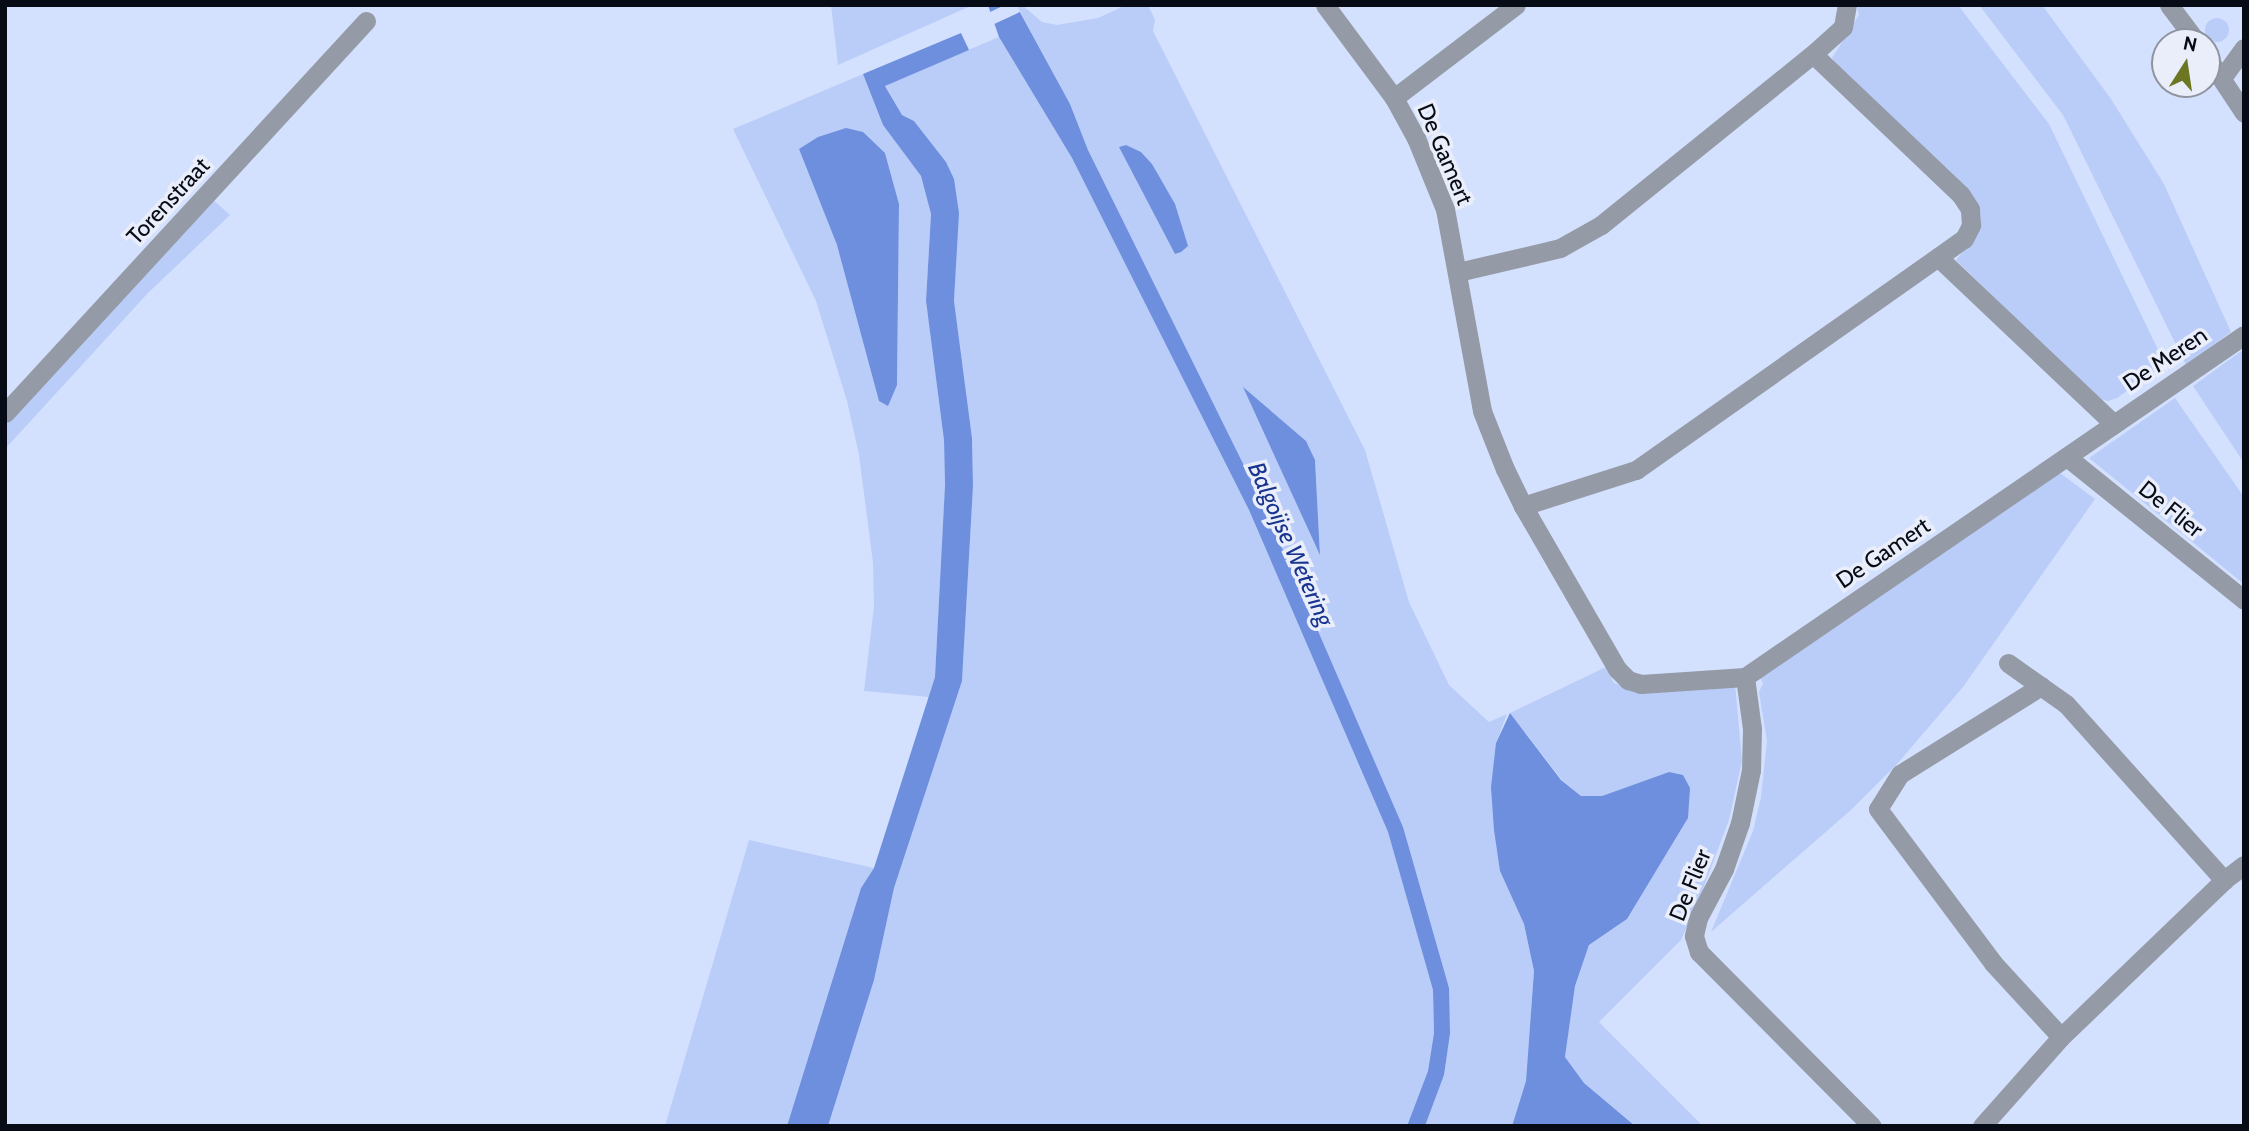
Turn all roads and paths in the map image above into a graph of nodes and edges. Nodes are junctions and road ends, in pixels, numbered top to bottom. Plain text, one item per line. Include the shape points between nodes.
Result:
1 (1325, 5) edge
2 (1516, 5) edge
3 (1847, 5) edge
4 (2169, 5) edge
5 (366, 21) dead end
6 (2186, 28) edge
7 (2244, 48) edge
8 (1813, 54) junction
9 (2222, 78) joint
10 (1394, 98) junction
11 (2244, 113) edge
12 (1939, 258) junction
13 (1458, 272) junction
14 (2244, 335) edge
15 (5, 413) edge
16 (2114, 424) junction
17 (2067, 457) junction
18 (1522, 506) junction
19 (2244, 600) edge
20 (2008, 663) dead end
21 (1745, 677) junction
22 (2041, 687) junction
23 (2244, 865) edge
24 (2224, 880) junction
25 (2062, 1037) junction
26 (1872, 1126) edge
27 (1982, 1126) edge

1 - 10 street, De Gamert
2 - 10 street, De Gamert
3 - 8 street via 1843,27
4 - 6 street
5 - 15 street, Torenstraat
7 - 9 street
8 - 12 street via 1966,202 1971,225 1964,239
8 - 13 street via 1601,225 1560,247
9 - 11 street
10 - 13 street, De Gamert via 1445,209
12 - 16 street
12 - 18 street via 1636,470
13 - 18 street, De Gamert via 1482,411
14 - 16 street, De Meren
16 - 17 street, De Gamert
17 - 19 street, De Flier
17 - 21 street, De Gamert
18 - 21 street, De Gamert via 1617,669 1628,680 1641,684
20 - 22 street
21 - 26 street, De Flier via 1752,729 1751,770 1724,869 1693,936 1699,952
22 - 24 street via 2066,704
22 - 25 street via 1900,774 1878,810 1993,963
23 - 24 street
24 - 25 street
25 - 27 street

